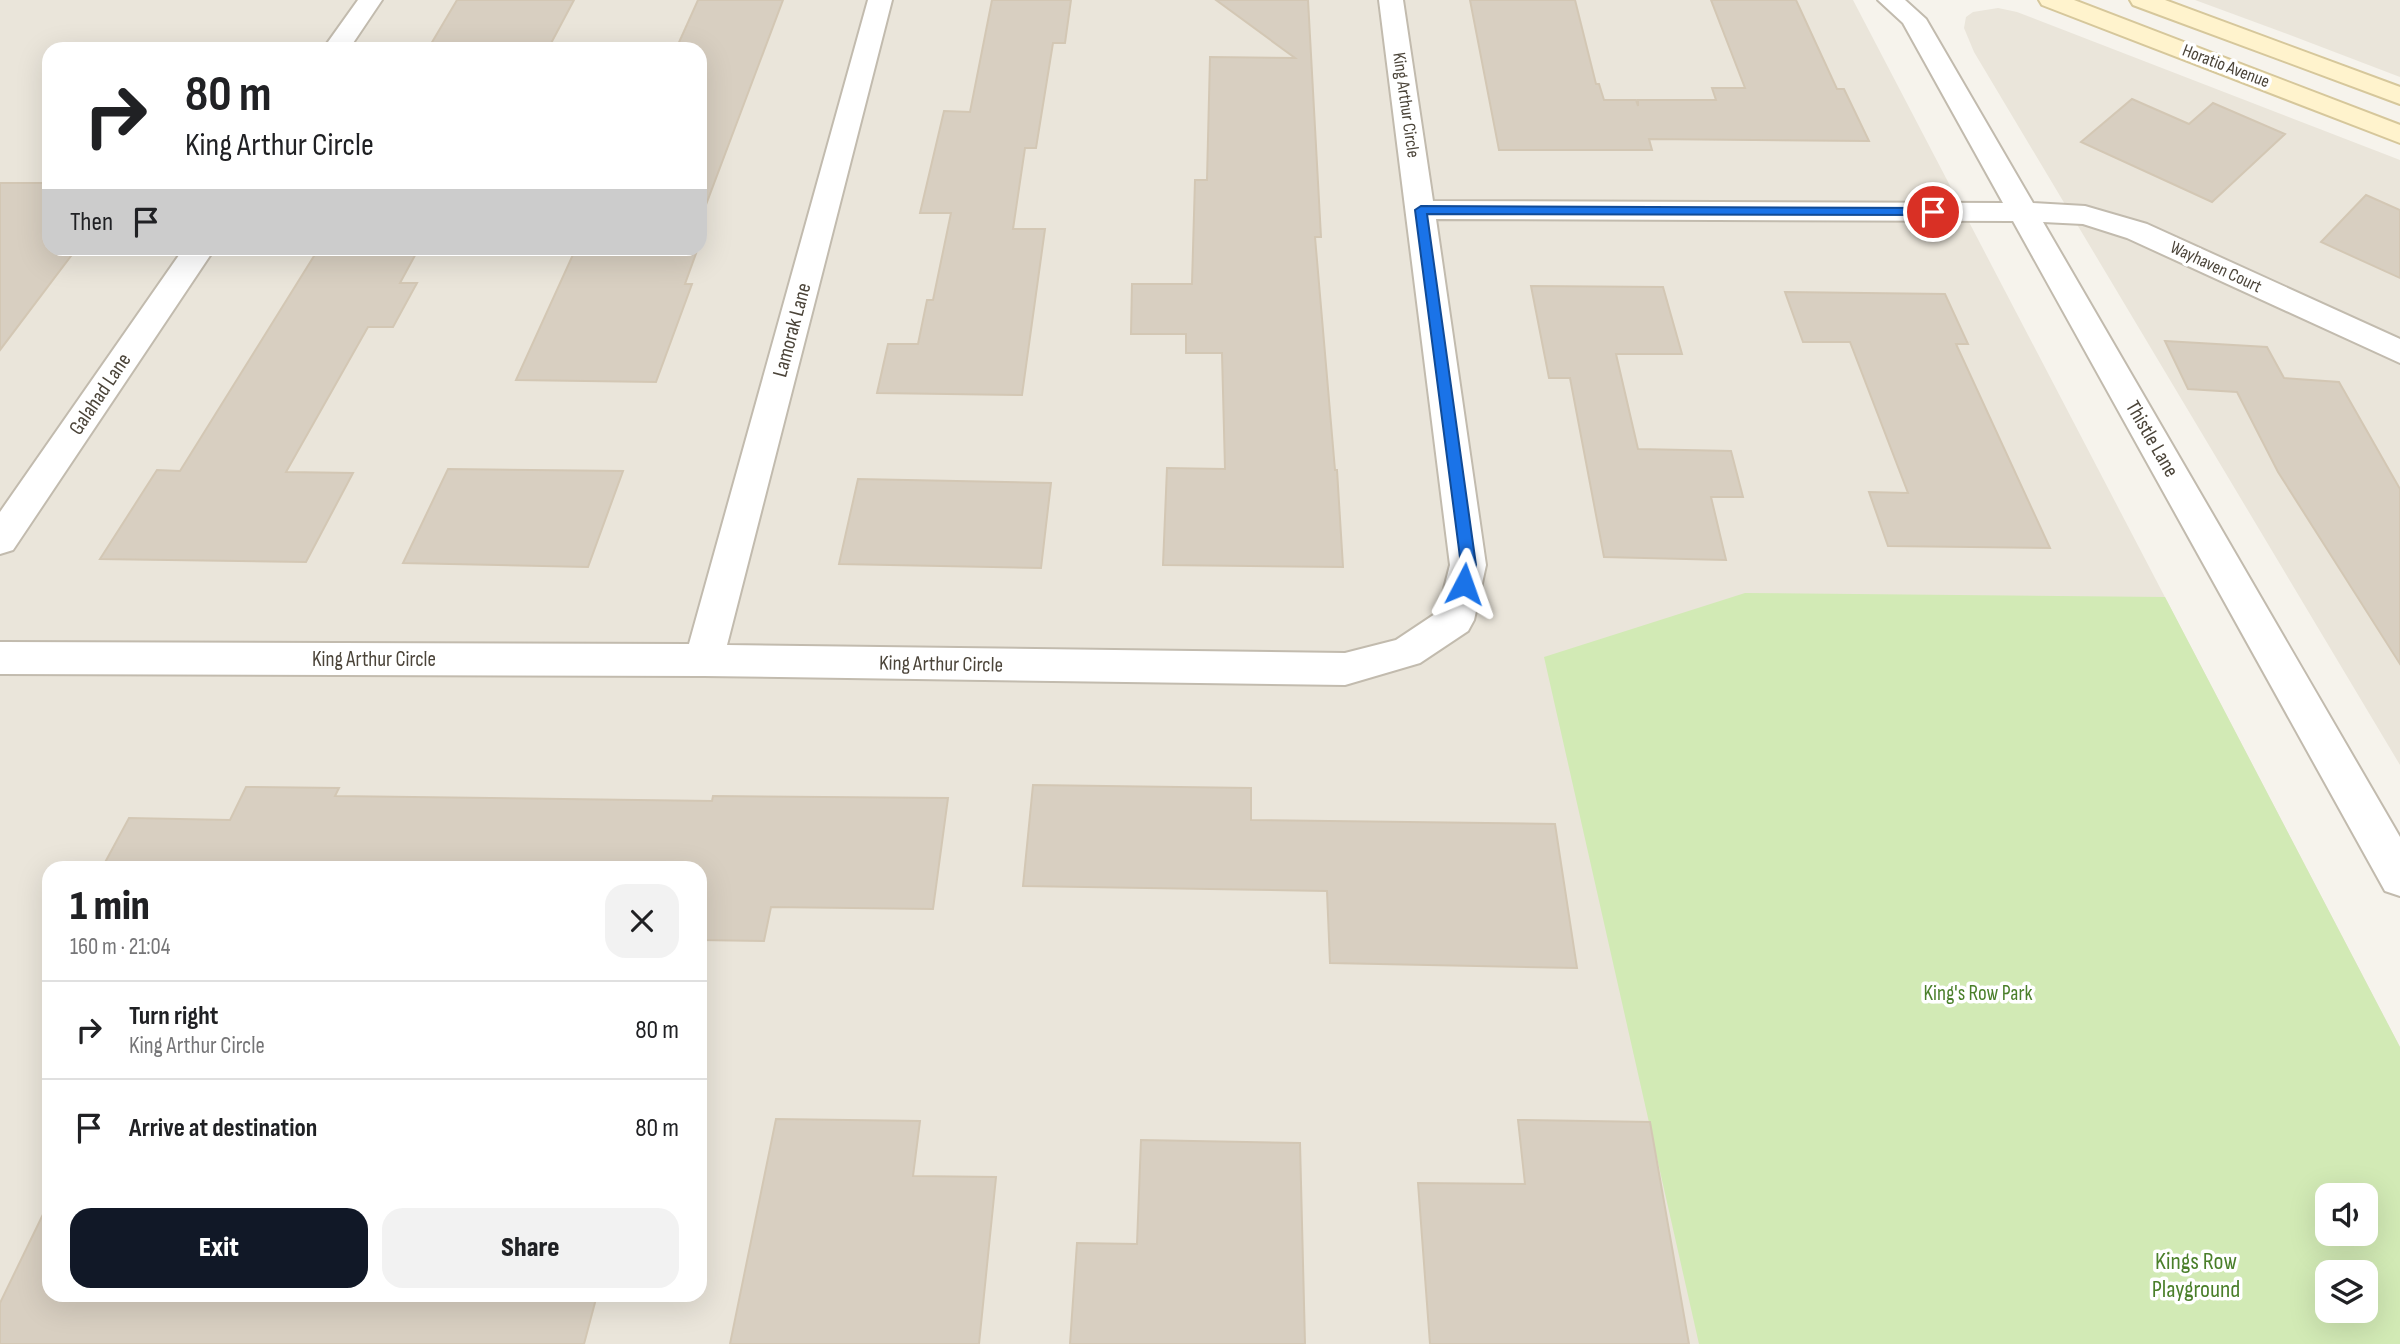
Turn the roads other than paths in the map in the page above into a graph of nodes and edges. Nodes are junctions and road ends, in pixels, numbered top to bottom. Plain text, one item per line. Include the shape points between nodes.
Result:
1 (370, 0) edge
2 (880, 0) edge
3 (1391, 0) edge
4 (2051, 0) edge
5 (2142, 0) edge
6 (1908, 6) edge
7 (341, 42) edge
8 (2400, 96) edge
9 (2400, 135) edge
10 (1421, 210) junction
11 (2024, 212) junction
12 (195, 256) edge
13 (2400, 352) edge
14 (0, 540) edge
15 (0, 658) edge
16 (704, 660) junction
17 (2400, 877) edge

1 - 7 street
2 - 16 street, Lamorak Lane
3 - 10 street, King Arthur Circle
4 - 9 main road, Horatio Avenue
5 - 8 main road, Horatio Avenue
6 - 11 street, Thistle Lane
10 - 11 street
10 - 16 street, King Arthur Circle via 1468,565 1455,621 1407,652 1345,669
11 - 13 street, Wayhaven Court via 2085,215 2137,231
11 - 17 street, Thistle Lane
12 - 14 street, Galahad Lane
15 - 16 street, King Arthur Circle

